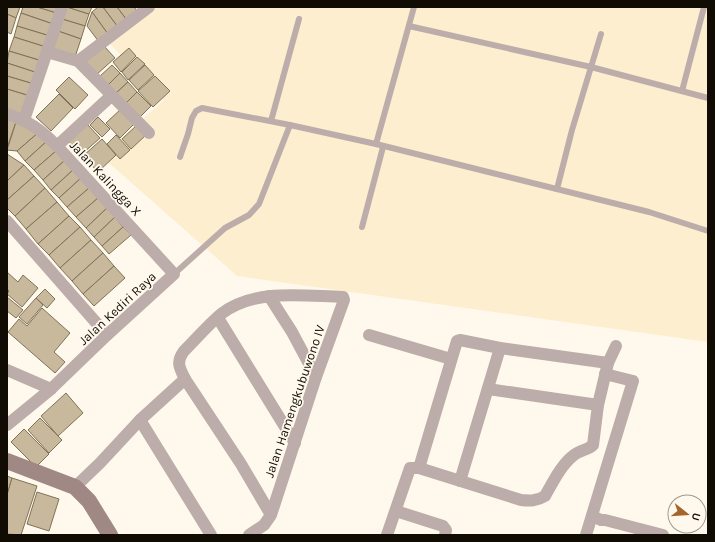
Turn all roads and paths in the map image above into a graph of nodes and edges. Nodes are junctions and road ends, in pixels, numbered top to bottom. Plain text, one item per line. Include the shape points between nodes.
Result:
1 (62, 7) edge
2 (149, 7) edge
3 (414, 7) edge
4 (704, 7) edge
5 (299, 19) dead end
6 (409, 26) junction
7 (601, 34) dead end
8 (47, 52) junction
9 (78, 62) junction
10 (591, 67) junction
11 (682, 91) junction
12 (111, 96) junction
13 (708, 98) edge
14 (7, 114) edge
15 (24, 120) junction
16 (270, 121) junction
17 (290, 124) junction
18 (149, 133) dead end
19 (376, 144) junction
20 (57, 146) junction
21 (383, 146) junction
22 (180, 157) dead end
23 (557, 189) junction
24 (8, 225) edge
25 (362, 228) dead end
26 (708, 231) edge
27 (174, 274) junction
28 (269, 296) junction
29 (218, 318) junction
30 (107, 335) junction
31 (369, 335) dead end
32 (616, 346) dead end
33 (500, 348) junction
34 (451, 359) junction
35 (607, 368) junction
36 (7, 370) edge
37 (316, 377) junction
38 (185, 379) junction
39 (488, 389) junction
40 (51, 390) junction
41 (598, 405) junction
42 (140, 420) junction
43 (7, 425) edge
44 (295, 443) junction
45 (7, 461) edge
46 (414, 468) junction
47 (460, 481) junction
48 (75, 487) junction
49 (396, 511) junction
50 (271, 515) junction
51 (592, 516) junction
52 (110, 535) edge
53 (211, 535) edge
54 (249, 535) edge
55 (387, 535) edge
56 (445, 535) edge
57 (586, 535) edge
58 (663, 535) edge

1 - 8 street
2 - 9 street
3 - 6 lane
4 - 11 lane
5 - 16 lane
6 - 10 lane
6 - 19 lane
7 - 10 lane
8 - 9 street
8 - 15 street
9 - 12 street
10 - 11 lane
10 - 23 lane
11 - 13 lane
12 - 18 street
12 - 20 street
14 - 15 street, Jalan Kalingga X
15 - 20 street, Jalan Kalingga X via 41,130
16 - 17 lane
16 - 22 lane via 202,108 196,111 192,118
17 - 19 lane
17 - 27 lane, Jalan Kediri Raya via 259,204 249,215 225,228
19 - 21 lane
20 - 27 street, Jalan Kalingga X
21 - 23 lane
21 - 25 lane
23 - 26 lane via 649,212
24 - 30 street
27 - 30 street, Jalan Kediri Raya
28 - 29 street via 236,305
28 - 37 street
28 - 37 street, Jalan Hamengkubuwono IV via 343,297
29 - 38 street via 180,357 180,370
29 - 44 street
30 - 40 street, Jalan Kediri Raya
31 - 34 street
32 - 35 street
33 - 34 street via 460,340 457,341
33 - 35 street
33 - 39 street
34 - 46 street
35 - 41 street
35 - 51 street via 633,381
36 - 40 street
37 - 44 street, Jalan Hamengkubuwono IV
38 - 42 street
38 - 50 street
39 - 41 street
39 - 47 street
40 - 43 street, Jalan Kediri Raya
41 - 47 street via 594,445 575,454 555,476 542,498 521,500
42 - 48 street
42 - 53 street
44 - 50 street, Jalan Hamengkubuwono IV
45 - 48 street
46 - 47 street
46 - 49 street
48 - 52 street via 89,501
49 - 55 street
49 - 56 street via 443,526 446,530
50 - 54 street via 264,526
51 - 57 street
51 - 58 street

